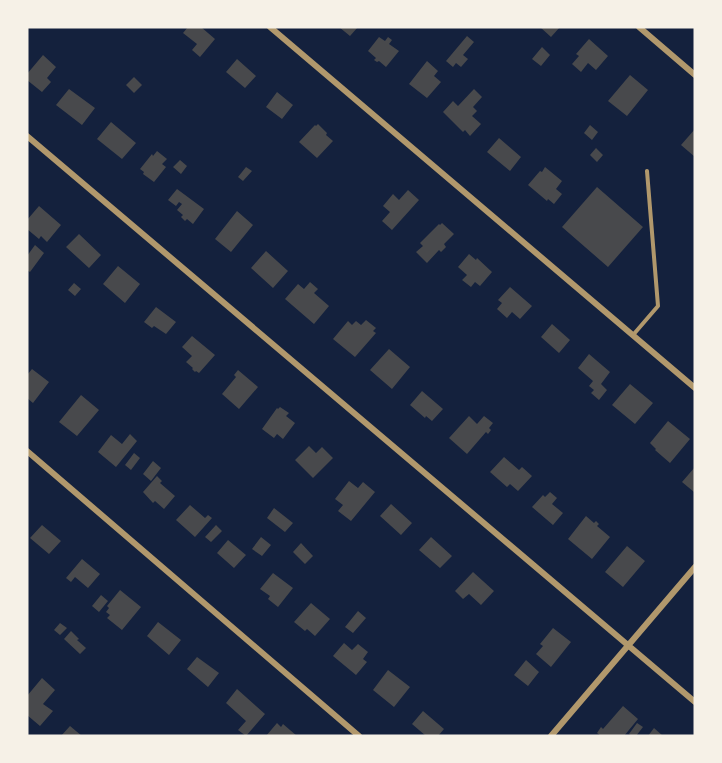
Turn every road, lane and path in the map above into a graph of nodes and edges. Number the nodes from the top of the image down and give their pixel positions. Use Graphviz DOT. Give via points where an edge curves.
graph roads {
  1 [pos="270,27"];
  2 [pos="639,27"];
  3 [pos="695,75"];
  4 [pos="27,136"];
  5 [pos="648,171"];
  6 [pos="633,335"];
  7 [pos="695,388"];
  8 [pos="27,451"];
  9 [pos="695,567"];
  10 [pos="629,645"];
  11 [pos="695,702"];
  12 [pos="359,736"];
  13 [pos="550,736"];
  1 -- 6 [label="street"];
  2 -- 3 [label="street"];
  4 -- 10 [label="street"];
  5 -- 6 [label="lane" via="658,306"];
  6 -- 7 [label="street"];
  8 -- 12 [label="street"];
  9 -- 10 [label="street"];
  10 -- 11 [label="street"];
  10 -- 13 [label="street"];
}
